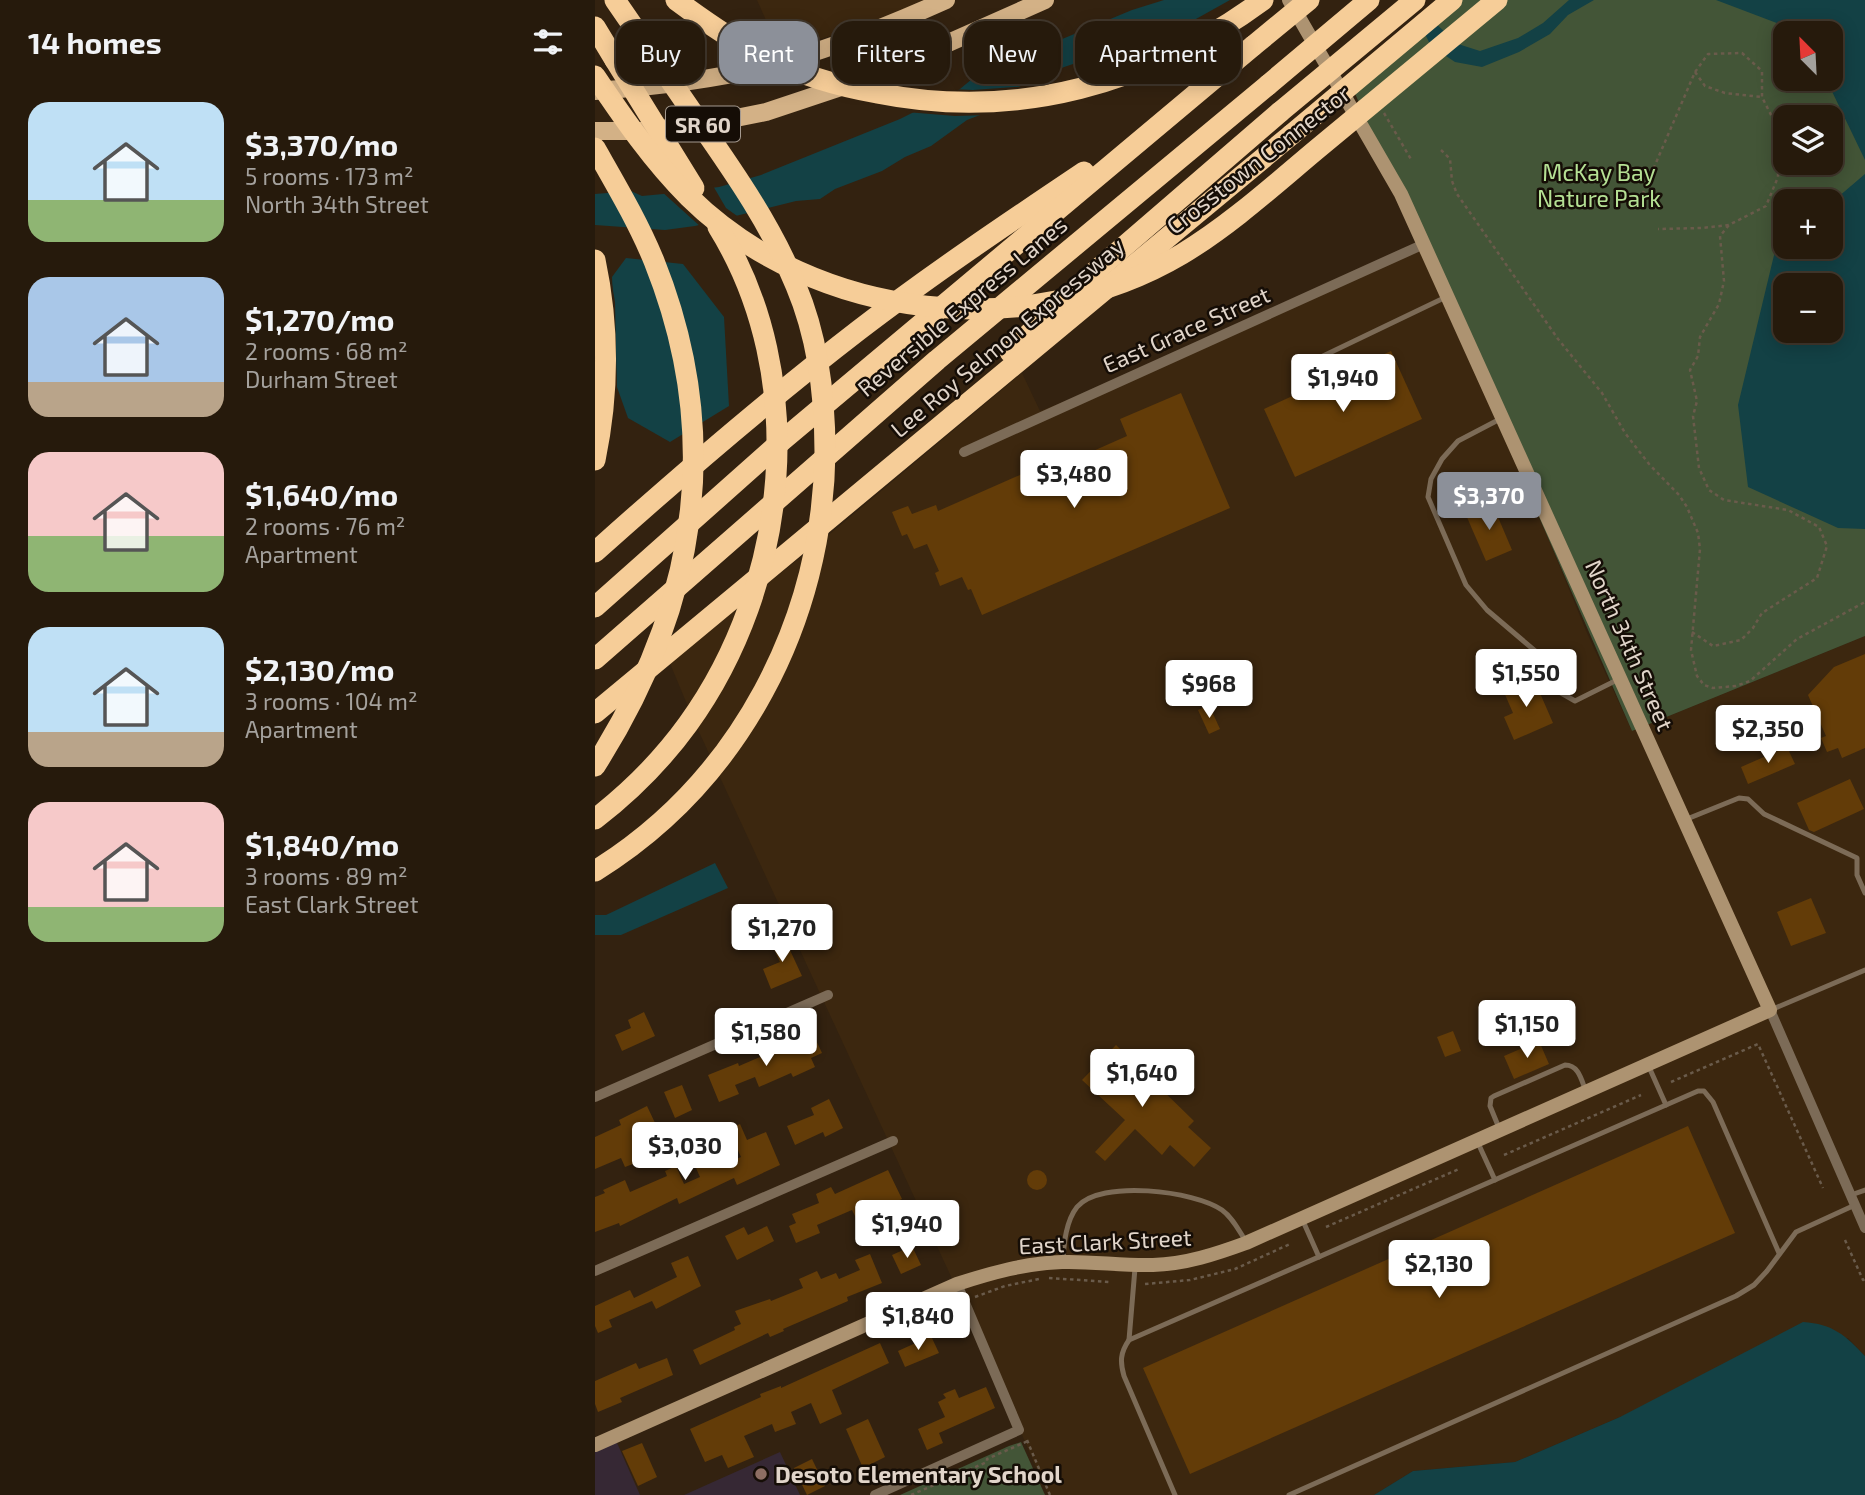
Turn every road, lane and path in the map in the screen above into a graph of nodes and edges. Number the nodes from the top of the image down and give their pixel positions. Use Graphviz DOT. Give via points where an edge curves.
graph roads {
  1 [pos="615,0"];
  2 [pos="676,0"];
  3 [pos="946,0"];
  4 [pos="1045,0"];
  5 [pos="1263,0"];
  6 [pos="1289,0"];
  7 [pos="1309,0"];
  8 [pos="1369,0"];
  9 [pos="1415,0"];
  10 [pos="1452,0"];
  11 [pos="1497,0"];
  12 [pos="595,27"];
  13 [pos="1695,72"];
  14 [pos="595,76"];
  15 [pos="595,92"];
  16 [pos="1762,97"];
  17 [pos="1383,110"];
  18 [pos="1160,124"];
  19 [pos="595,131"];
  20 [pos="595,148"];
  21 [pos="1441,150"];
  22 [pos="1412,161"];
  23 [pos="1637,207"];
  24 [pos="1729,225"];
  25 [pos="1658,229"];
  26 [pos="1424,244"];
  27 [pos="595,260"];
  28 [pos="1447,296"];
  29 [pos="1322,356"];
  30 [pos="1502,418"];
  31 [pos="944,423"];
  32 [pos="964,452"];
  33 [pos="595,460"];
  34 [pos="595,552"];
  35 [pos="1865,602"];
  36 [pos="595,607"];
  37 [pos="1692,632"];
  38 [pos="595,659"];
  39 [pos="1620,678"];
  40 [pos="595,713"];
  41 [pos="595,766"];
  42 [pos="595,819"];
  43 [pos="1684,820"];
  44 [pos="595,871"];
  45 [pos="1865,893"];
  46 [pos="1865,970"];
  47 [pos="828,995"];
  48 [pos="1770,1010"];
  49 [pos="1648,1064"];
  50 [pos="1671,1082"];
  51 [pos="1587,1092"];
  52 [pos="1641,1096"];
  53 [pos="595,1097"];
  54 [pos="1666,1105"];
  55 [pos="1500,1130"];
  56 [pos="1477,1140"];
  57 [pos="893,1141"];
  58 [pos="1504,1155"];
  59 [pos="1459,1169"];
  60 [pos="1495,1180"];
  61 [pos="1823,1188"];
  62 [pos="1865,1190"];
  63 [pos="1853,1200"];
  64 [pos="1301,1218"];
  65 [pos="1326,1227"];
  66 [pos="1865,1228"];
  67 [pos="1845,1240"];
  68 [pos="1247,1243"];
  69 [pos="1290,1244"];
  70 [pos="1779,1253"];
  71 [pos="1319,1257"];
  72 [pos="1062,1262"];
  73 [pos="1135,1264"];
  74 [pos="595,1271"];
  75 [pos="1865,1279"];
  76 [pos="1110,1282"];
  77 [pos="957,1284"];
  78 [pos="1145,1284"];
  79 [pos="971,1298"];
  80 [pos="1129,1340"];
  81 [pos="1019,1430"];
  82 [pos="1028,1441"];
  83 [pos="595,1445"];
  84 [pos="875,1495"];
  85 [pos="911,1495"];
  86 [pos="1050,1495"];
  87 [pos="1175,1495"];
  88 [pos="1289,1495"];
  1 -- 44 [label="highway, bridge" via="748,194 786,263 810,324 820,374 824,470 809,577 791,635 766,689 696,787 656,826"];
  2 -- 5 [label="highway, bridge" via="761,55 819,79 903,98 959,103 1035,98 1114,80 1183,51"];
  3 -- 15 [label="main road, SR 60" via="838,45 758,68 684,83"];
  4 -- 19 [label="main road, SR 60" via="874,76 766,112 648,131"];
  6 -- 26 [label="street, North 34th Street" via="1401,194"];
  7 -- 18 [label="highway, bridge"];
  8 -- 38 [label="highway, Reversible Express Lanes, bridge" via="937,360"];
  9 -- 31 [label="highway, bridge" via="1090,275"];
  10 -- 31 [label="highway, Lee Roy Selmon Expressway, bridge"];
  11 -- 14 [label="highway, Crosstown Connector, bridge" via="1200,242 1122,283 1058,301 1011,307 966,310 892,302 834,284 772,257 690,198 646,150"];
  12 -- 42 [label="highway, bridge" via="741,269 768,360 776,449 767,543 732,649 673,744"];
  13 -- 16 [label="path" via="1705,86"];
  13 -- 16 [label="path" via="1708,54 1742,53 1762,71"];
  13 -- 23 [label="path"];
  16 -- 24 [label="path" via="1778,129 1778,177 1766,206"];
  17 -- 22 [label="path"];
  18 -- 34 [label="highway" via="929,278 819,361"];
  18 -- 36 [label="highway" via="792,432"];
  20 -- 41 [label="highway, bridge" via="654,260 671,309 686,372 694,460 688,537 669,616 637,693"];
  21 -- 37 [label="path" via="1450,159 1451,181 1475,223 1602,393 1625,433 1687,507 1700,549"];
  24 -- 25 [label="path"];
  24 -- 37 [label="path" via="1720,236 1724,281 1719,304 1700,337 1698,356 1690,370 1697,401 1693,416 1699,468 1709,489 1724,500 1789,510 1819,527 1826,546 1817,578 1762,613 1741,640 1713,646"];
  26 -- 28 [label="street, North 34th Street"];
  26 -- 32 [label="street, East Grace Street"];
  27 -- 33 [label="highway" via="606,340 603,414"];
  28 -- 29 [label="lane"];
  28 -- 30 [label="street, North 34th Street"];
  30 -- 39 [label="street, North 34th Street"];
  30 -- 39 [label="lane" via="1458,441 1431,479 1428,497 1466,585 1487,610 1540,655 1554,689 1575,701"];
  31 -- 40 [label="highway, Lee Roy Selmon Expressway, bridge"];
  35 -- 37 [label="path" via="1797,639 1750,681 1723,689 1704,685 1697,676"];
  39 -- 43 [label="street, North 34th Street"];
  43 -- 45 [label="lane" via="1739,798 1748,799 1764,814 1857,858 1857,875"];
  43 -- 48 [label="street, North 34th Street"];
  46 -- 48 [label="lane"];
  47 -- 53 [label="street"];
  48 -- 49 [label="street, East Clark Street"];
  48 -- 63 [label="street, North 34th Street"];
  49 -- 51 [label="street, East Clark Street"];
  49 -- 54 [label="lane"];
  50 -- 61 [label="path" via="1758,1044"];
  51 -- 55 [label="street, East Clark Street"];
  51 -- 55 [label="lane" via="1577,1070 1565,1065 1494,1096 1490,1106"];
  52 -- 58 [label="path"];
  54 -- 60 [label="lane"];
  54 -- 70 [label="lane" via="1698,1091 1709,1096"];
  55 -- 56 [label="street, East Clark Street"];
  56 -- 60 [label="lane"];
  56 -- 64 [label="street, East Clark Street"];
  57 -- 74 [label="street"];
  59 -- 65 [label="path"];
  60 -- 71 [label="lane"];
  62 -- 63 [label="lane"];
  63 -- 66 [label="street, North 34th Street"];
  63 -- 70 [label="lane" via="1796,1232"];
  64 -- 68 [label="street, East Clark Street"];
  64 -- 71 [label="lane"];
  67 -- 75 [label="path"];
  68 -- 72 [label="lane" via="1234,1222 1206,1201 1121,1189 1093,1195 1076,1208 1065,1234"];
  68 -- 73 [label="street, East Clark Street" via="1179,1263"];
  69 -- 78 [label="path" via="1235,1269"];
  70 -- 88 [label="lane" via="1754,1285 1736,1296"];
  71 -- 80 [label="lane"];
  72 -- 73 [label="street, East Clark Street"];
  72 -- 77 [label="street, East Clark Street" via="1028,1265"];
  73 -- 80 [label="lane"];
  76 -- 79 [label="path" via="1047,1278"];
  77 -- 81 [label="street"];
  77 -- 83 [label="street, East Clark Street"];
  80 -- 87 [label="lane" via="1122,1350 1123,1376"];
  81 -- 82 [label="path"];
  81 -- 84 [label="street"];
  82 -- 85 [label="path"];
  82 -- 86 [label="path"];
}
